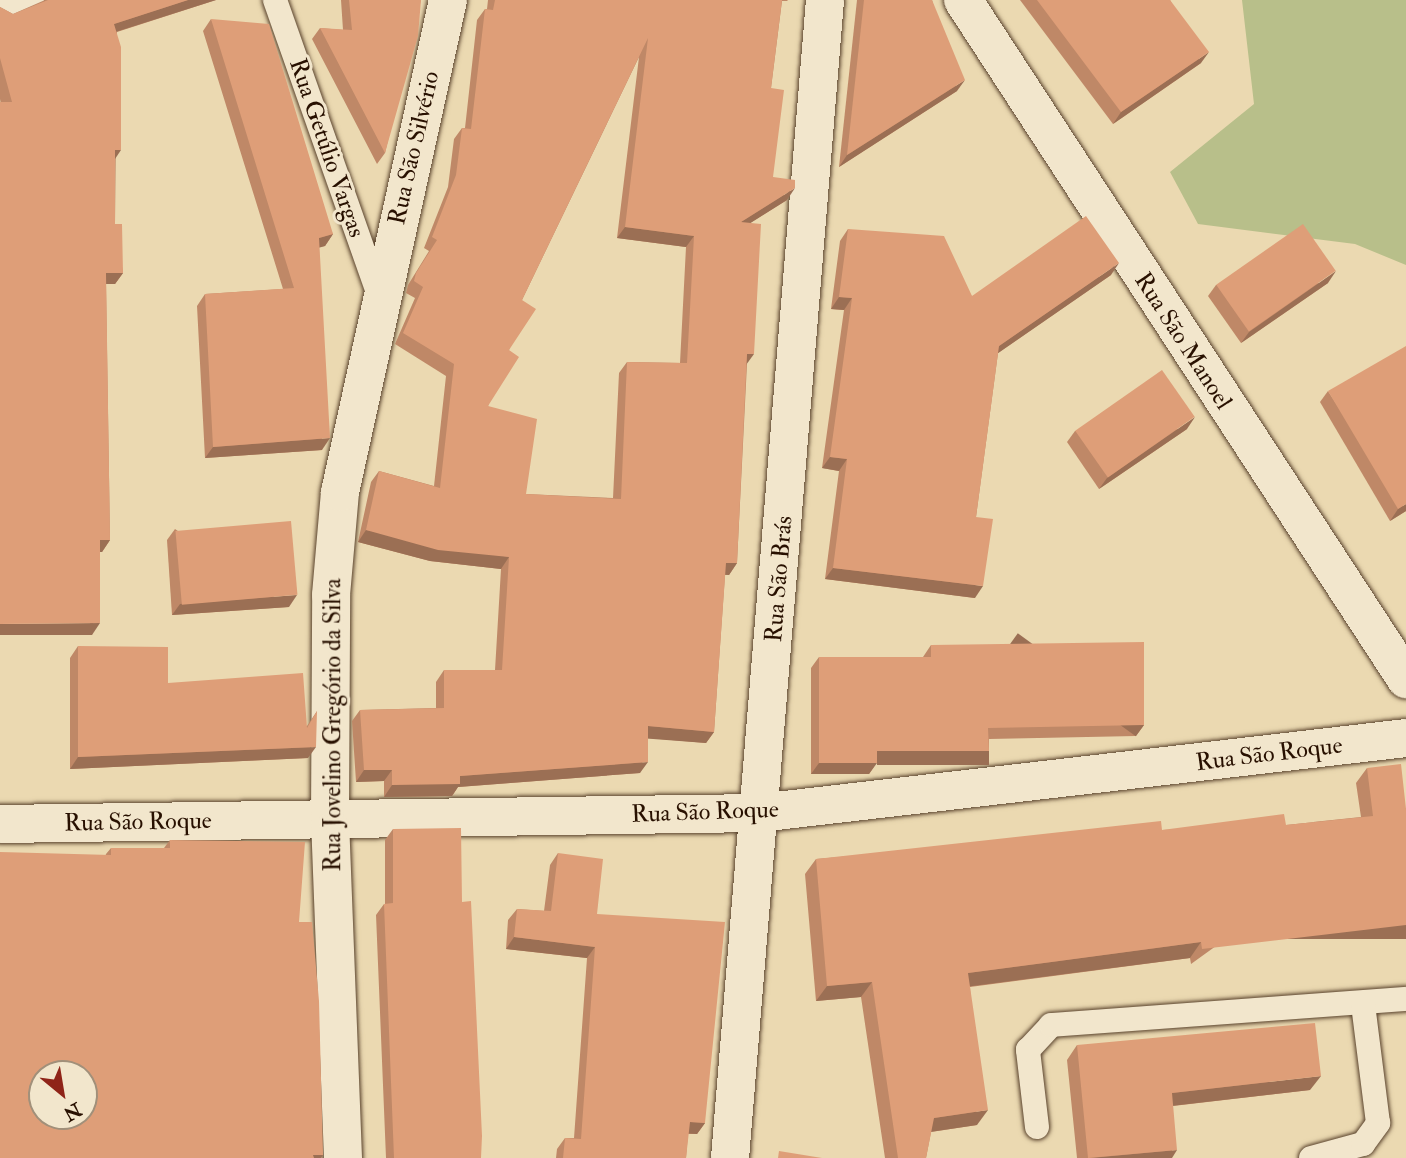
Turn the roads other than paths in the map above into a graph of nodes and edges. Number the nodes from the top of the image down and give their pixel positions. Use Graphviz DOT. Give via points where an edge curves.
graph roads {
  1 [pos="32,0"];
  2 [pos="275,0"];
  3 [pos="448,0"];
  4 [pos="825,0"];
  5 [pos="963,0"];
  6 [pos="0,11"];
  7 [pos="379,295"];
  8 [pos="1406,679"];
  9 [pos="1406,738"];
  10 [pos="759,813"];
  11 [pos="330,819"];
  12 [pos="0,824"];
  13 [pos="1406,999"];
  14 [pos="1363,1005"];
  15 [pos="1037,1127"];
  16 [pos="343,1158"];
  17 [pos="730,1158"];
  18 [pos="1311,1158"];
  1 -- 6 [label="lane"];
  2 -- 7 [label="lane, Rua Getúlio Vargas"];
  3 -- 7 [label="street, Rua São Silvério"];
  4 -- 10 [label="street, Rua São Brás"];
  5 -- 8 [label="street, Rua São Manoel"];
  7 -- 11 [label="street, Rua Jovelino Gregório da Silva" via="340,492 331,595"];
  9 -- 10 [label="street, Rua São Roque"];
  10 -- 11 [label="street, Rua São Roque"];
  10 -- 17 [label="street, Rua São Brás"];
  11 -- 12 [label="street, Rua São Roque"];
  11 -- 16 [label="street, Rua Jovelino Gregório da Silva"];
  13 -- 14 [label="lane"];
  14 -- 15 [label="lane" via="1051,1025 1028,1050"];
  14 -- 18 [label="lane" via="1377,1123 1363,1144"];
}
